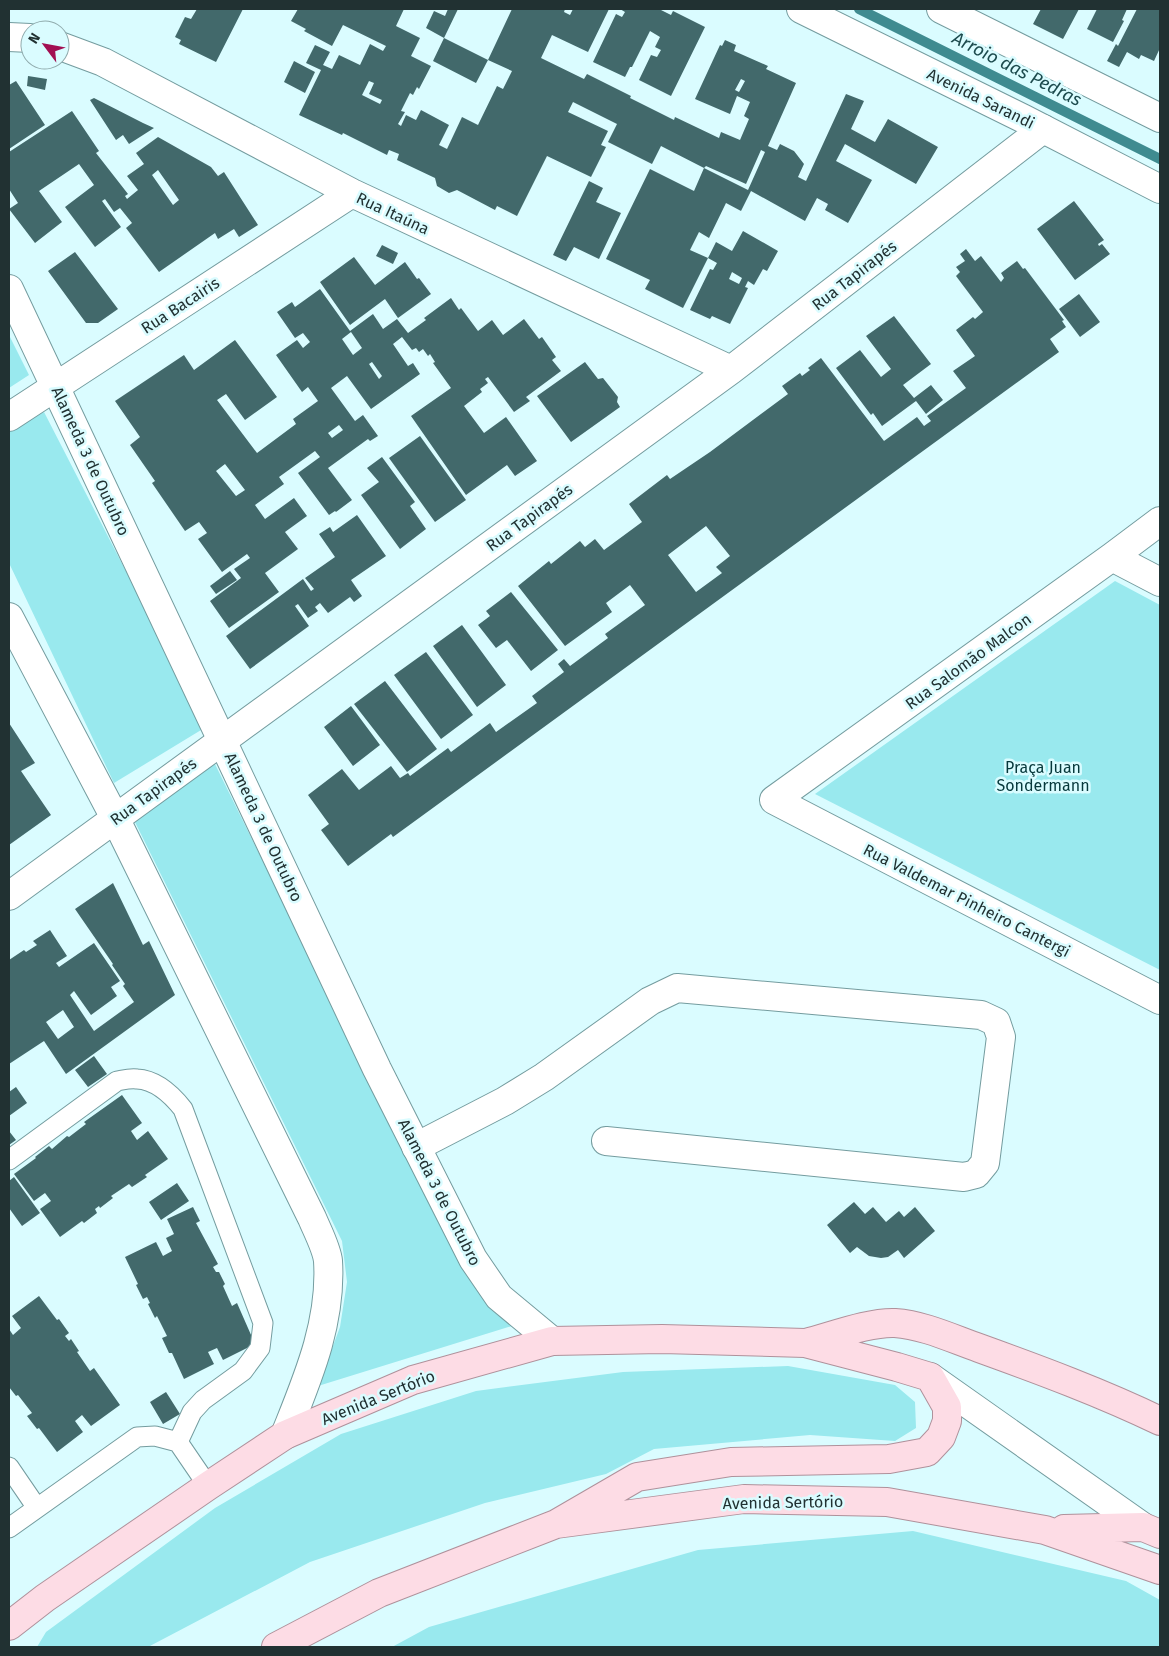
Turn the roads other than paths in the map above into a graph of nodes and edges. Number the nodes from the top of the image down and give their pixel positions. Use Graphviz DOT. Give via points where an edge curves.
graph roads {
  1 [pos="801,9"];
  2 [pos="941,9"];
  3 [pos="70,50"];
  4 [pos="1160,118"];
  5 [pos="1043,129"];
  6 [pos="1160,189"];
  7 [pos="352,194"];
  8 [pos="9,289"];
  9 [pos="732,370"];
  10 [pos="56,386"];
  11 [pos="9,417"];
  12 [pos="1160,521"];
  13 [pos="1112,557"];
  14 [pos="1160,582"];
  15 [pos="9,617"];
  16 [pos="223,740"];
  17 [pos="774,800"];
  18 [pos="115,818"];
  19 [pos="9,896"];
  20 [pos="1160,1000"];
  21 [pos="606,1141"];
  22 [pos="416,1147"];
  23 [pos="9,1160"];
  24 [pos="552,1341"];
  25 [pos="805,1343"];
  26 [pos="930,1377"];
  27 [pos="1160,1421"];
  28 [pos="285,1435"];
  29 [pos="178,1442"];
  30 [pos="9,1468"];
  31 [pos="208,1486"];
  32 [pos="37,1508"];
  33 [pos="556,1524"];
  34 [pos="9,1528"];
  35 [pos="1045,1530"];
  36 [pos="1152,1531"];
  37 [pos="1160,1570"];
  38 [pos="45,1598"];
  39 [pos="9,1626"];
  40 [pos="15,1647"];
  41 [pos="276,1647"];
  1 -- 5 [label="street, Avenida Sarandi"];
  2 -- 4 [label="street"];
  3 -- 7 [label="street, Rua Itaúna" via="103,62"];
  5 -- 6 [label="street, Avenida Sarandi"];
  5 -- 9 [label="street, Rua Tapirapés"];
  7 -- 9 [label="street, Rua Itaúna"];
  7 -- 10 [label="street, Rua Bacairis"];
  8 -- 10 [label="street, Alameda 3 de Outubro"];
  9 -- 16 [label="street, Rua Tapirapés"];
  10 -- 11 [label="street, Rua Bacairis"];
  10 -- 16 [label="street, Alameda 3 de Outubro"];
  12 -- 13 [label="street, Rua Salomão Malcon"];
  13 -- 14 [label="street"];
  13 -- 17 [label="street, Rua Salomão Malcon"];
  15 -- 18 [label="street"];
  16 -- 18 [label="street, Rua Tapirapés"];
  16 -- 22 [label="street, Alameda 3 de Outubro"];
  17 -- 20 [label="street, Rua Valdemar Pinheiro Cantergi"];
  18 -- 19 [label="street, Rua Tapirapés"];
  18 -- 28 [label="street" via="312,1218 328,1259 327,1303 314,1361"];
  21 -- 22 [label="street" via="964,1177 976,1174 985,1163 1001,1037 996,1022 981,1015 677,988 650,1000 505,1101"];
  22 -- 24 [label="street, Alameda 3 de Outubro" via="473,1259 499,1298"];
  23 -- 29 [label="lane" via="116,1081 138,1078 156,1084 184,1109 263,1323 260,1348 243,1371 192,1412"];
  24 -- 25 [label="main road, Avenida Sertório" via="662,1339"];
  24 -- 28 [label="main road, Avenida Sertório" via="413,1380"];
  25 -- 26 [label="main road, Avenida Sertório"];
  25 -- 27 [label="main road, Avenida Sertório" via="879,1324 897,1323 930,1331 1068,1382"];
  26 -- 33 [label="main road" via="947,1407 947,1421 941,1437 927,1452 889,1459 731,1462 637,1477"];
  26 -- 36 [label="street"];
  28 -- 31 [label="main road, Avenida Sertório"];
  29 -- 31 [label="lane"];
  29 -- 32 [label="lane" via="154,1436 137,1437"];
  30 -- 32 [label="lane"];
  31 -- 38 [label="main road, Avenida Sertório"];
  32 -- 34 [label="lane"];
  33 -- 35 [label="main road, Avenida Sertório" via="744,1499 887,1502"];
  33 -- 41 [label="main road, Avenida Sertório" via="378,1593"];
  35 -- 36 [label="main road, Avenida Sertório"];
  35 -- 37 [label="main road, Avenida Sertório"];
  38 -- 39 [label="main road, Avenida Sertório"];
  38 -- 40 [label="main road" via="22,1628"];
}
